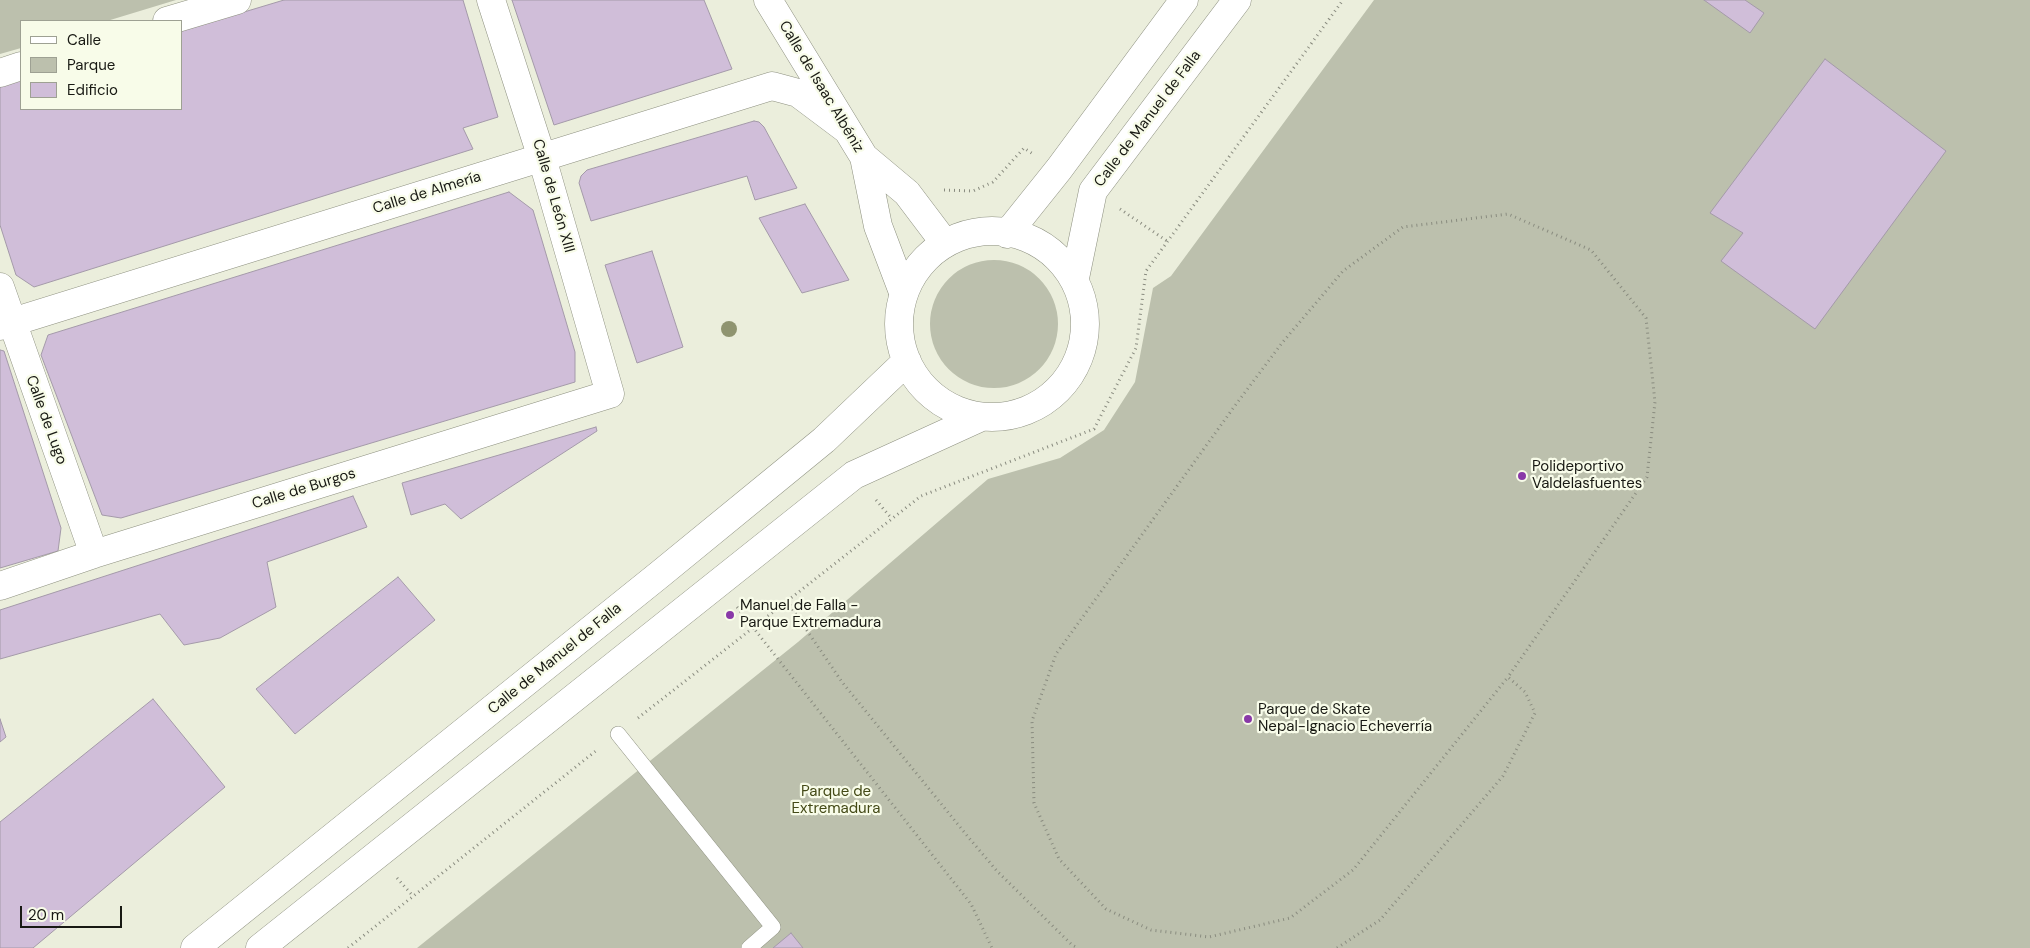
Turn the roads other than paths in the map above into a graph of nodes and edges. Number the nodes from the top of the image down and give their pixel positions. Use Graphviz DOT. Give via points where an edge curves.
graph roads {
  1 [pos="237,0"];
  2 [pos="491,0"];
  3 [pos="768,0"];
  4 [pos="1184,0"];
  5 [pos="1237,0"];
  6 [pos="171,20"];
  7 [pos="20,66"];
  8 [pos="0,73"];
  9 [pos="846,129"];
  10 [pos="864,157"];
  11 [pos="542,158"];
  12 [pos="1006,234"];
  13 [pos="944,242"];
  14 [pos="1075,278"];
  15 [pos="0,287"];
  16 [pos="903,292"];
  17 [pos="6,324"];
  18 [pos="907,361"];
  19 [pos="610,394"];
  20 [pos="979,418"];
  21 [pos="94,554"];
  22 [pos="0,586"];
  23 [pos="618,734"];
  24 [pos="195,948"];
  25 [pos="260,948"];
  26 [pos="749,948"];
  1 -- 6 [label="main road"];
  2 -- 11 [label="main road, Calle de León XIII"];
  3 -- 9 [label="main road, Calle de Isaac Albéniz"];
  4 -- 12 [label="main road" via="1059,170"];
  5 -- 14 [label="main road, Calle de Manuel de Falla" via="1093,191"];
  7 -- 8 [label="main road"];
  9 -- 10 [label="main road, Calle de Isaac Albéniz"];
  9 -- 11 [label="main road, Calle de Almería" via="798,93 772,86"];
  10 -- 13 [label="main road" via="907,193"];
  10 -- 16 [label="main road, Calle de Isaac Albéniz" via="878,226"];
  11 -- 17 [label="main road, Calle de Almería"];
  11 -- 19 [label="main road, Calle de León XIII"];
  12 -- 13 [label="main road" via="974,233"];
  12 -- 14 [label="main road" via="1025,238 1049,252"];
  13 -- 16 [label="main road" via="919,263"];
  14 -- 20 [label="main road" via="1087,322 1082,354 1073,374 1050,399 1027,410 1012,417"];
  15 -- 17 [label="main road, Calle de Lugo"];
  16 -- 18 [label="main road" via="896,316"];
  17 -- 21 [label="main road, Calle de Lugo"];
  18 -- 20 [label="main road" via="919,382 942,402"];
  18 -- 24 [label="main road, Calle de Manuel de Falla" via="824,440"];
  19 -- 21 [label="main road, Calle de Burgos"];
  20 -- 25 [label="main road" via="854,475"];
  21 -- 22 [label="main road, Calle de Burgos"];
  23 -- 26 [label="lane" via="773,927"];
}
